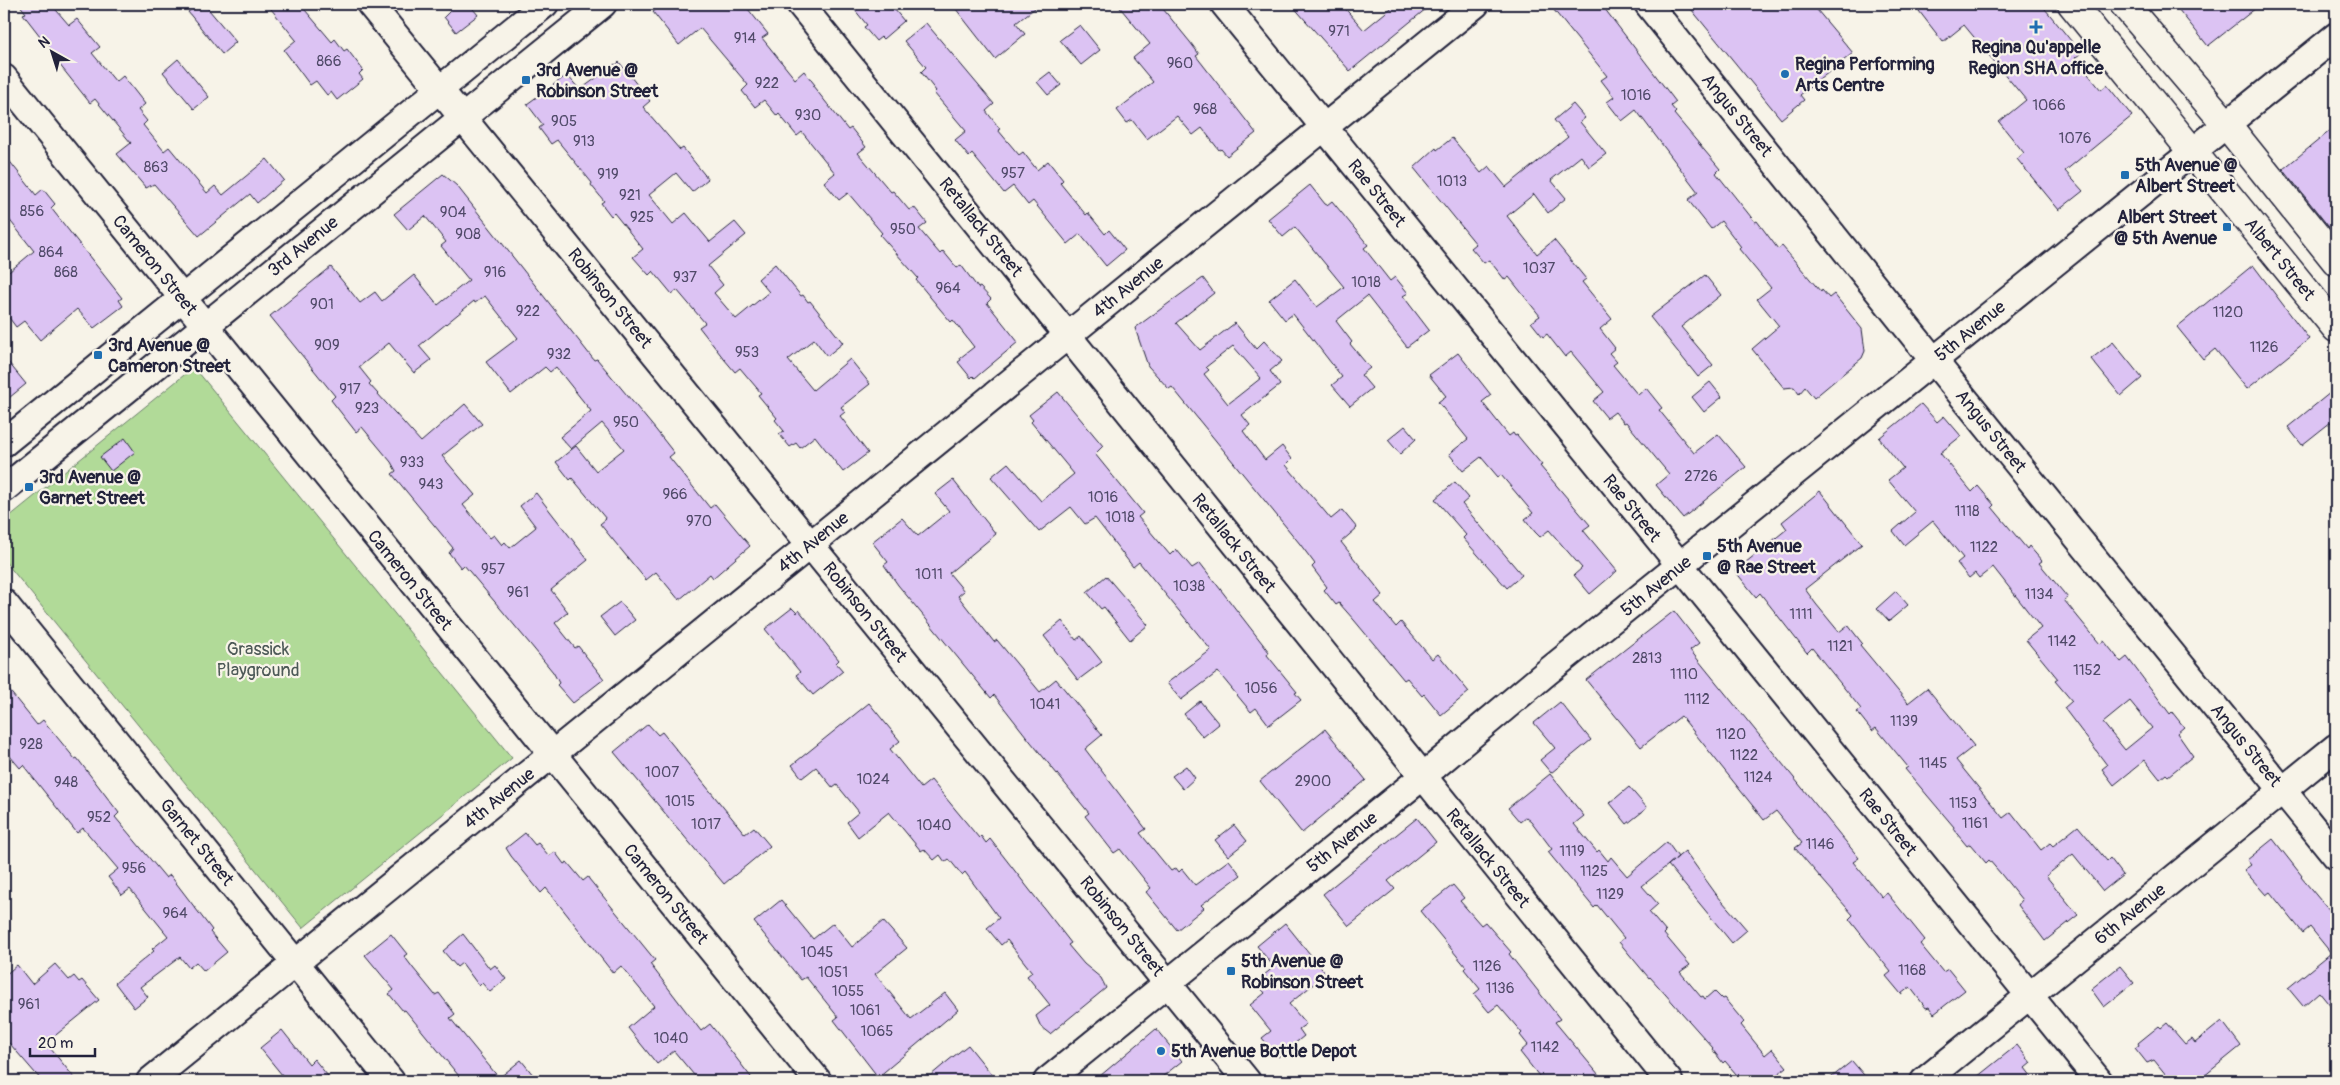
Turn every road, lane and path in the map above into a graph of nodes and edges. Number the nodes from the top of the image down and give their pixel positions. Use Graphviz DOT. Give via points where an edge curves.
graph roads {
  1 [pos="370,4"];
  2 [pos="545,4"];
  3 [pos="603,4"];
  4 [pos="800,4"];
  5 [pos="1224,4"];
  6 [pos="1476,4"];
  7 [pos="1648,4"];
  8 [pos="2072,4"];
  9 [pos="2124,4"];
  10 [pos="2336,36"];
  11 [pos="4,78"];
  12 [pos="440,89"];
  13 [pos="463,117"];
  14 [pos="2227,125"];
  15 [pos="1324,128"];
  16 [pos="2194,152"];
  17 [pos="2336,261"];
  18 [pos="182,298"];
  19 [pos="204,327"];
  20 [pos="2336,328"];
  21 [pos="1068,335"];
  22 [pos="1934,361"];
  23 [pos="4,443"];
  24 [pos="4,489"];
  25 [pos="810,545"];
  26 [pos="1680,566"];
  27 [pos="4,603"];
  28 [pos="2336,747"];
  29 [pos="552,755"];
  30 [pos="1422,777"];
  31 [pos="2283,790"];
  32 [pos="2336,856"];
  33 [pos="296,963"];
  34 [pos="1167,982"];
  35 [pos="2030,996"];
  36 [pos="150,1081"];
  37 [pos="391,1081"];
  38 [pos="818,1081"];
  39 [pos="1047,1081"];
  40 [pos="1247,1081"];
  41 [pos="1669,1081"];
  42 [pos="1924,1081"];
  43 [pos="2099,1081"];
  1 -- 12 [label="street, Robinson Street"];
  2 -- 12 [label="street, 3rd Avenue"];
  3 -- 13 [label="street, 3rd Avenue"];
  4 -- 21 [label="street, Retallack Street"];
  5 -- 15 [label="street, Rae Street"];
  6 -- 15 [label="street, 4th Avenue"];
  7 -- 22 [label="street, Angus Street"];
  8 -- 16 [label="main road, Albert Street"];
  9 -- 14 [label="main road"];
  10 -- 14 [label="street, 5th Avenue"];
  11 -- 18 [label="street, Cameron Street"];
  12 -- 13 [label="street, Robinson Street"];
  12 -- 18 [label="street, 3rd Avenue"];
  13 -- 19 [label="street, 3rd Avenue"];
  13 -- 25 [label="street, Robinson Street"];
  14 -- 16 [label="street, 5th Avenue"];
  14 -- 17 [label="main road"];
  15 -- 21 [label="street, 4th Avenue"];
  15 -- 26 [label="street, Rae Street"];
  16 -- 20 [label="main road, Albert Street"];
  16 -- 22 [label="street, 5th Avenue"];
  18 -- 19 [label="street, Cameron Street"];
  18 -- 23 [label="street, 3rd Avenue"];
  19 -- 24 [label="street, 3rd Avenue"];
  19 -- 29 [label="street, Cameron Street"];
  21 -- 25 [label="street, 4th Avenue"];
  21 -- 30 [label="street, Retallack Street"];
  22 -- 26 [label="street, 5th Avenue"];
  22 -- 31 [label="street, Angus Street"];
  25 -- 29 [label="street, 4th Avenue"];
  25 -- 34 [label="street, Robinson Street"];
  26 -- 30 [label="street, 5th Avenue"];
  26 -- 35 [label="street, Rae Street"];
  27 -- 33 [label="street, Garnet Street"];
  28 -- 31 [label="street, 6th Avenue"];
  29 -- 33 [label="street, 4th Avenue"];
  29 -- 38 [label="street, Cameron Street"];
  30 -- 34 [label="street, 5th Avenue"];
  30 -- 41 [label="street, Retallack Street"];
  31 -- 32 [label="street, Angus Street"];
  31 -- 35 [label="street, 6th Avenue"];
  33 -- 36 [label="street, 4th Avenue"];
  33 -- 37 [label="street, Garnet Street"];
  34 -- 39 [label="street, 5th Avenue"];
  34 -- 40 [label="street, Robinson Street"];
  35 -- 42 [label="street, 6th Avenue"];
  35 -- 43 [label="street, Rae Street"];
}
